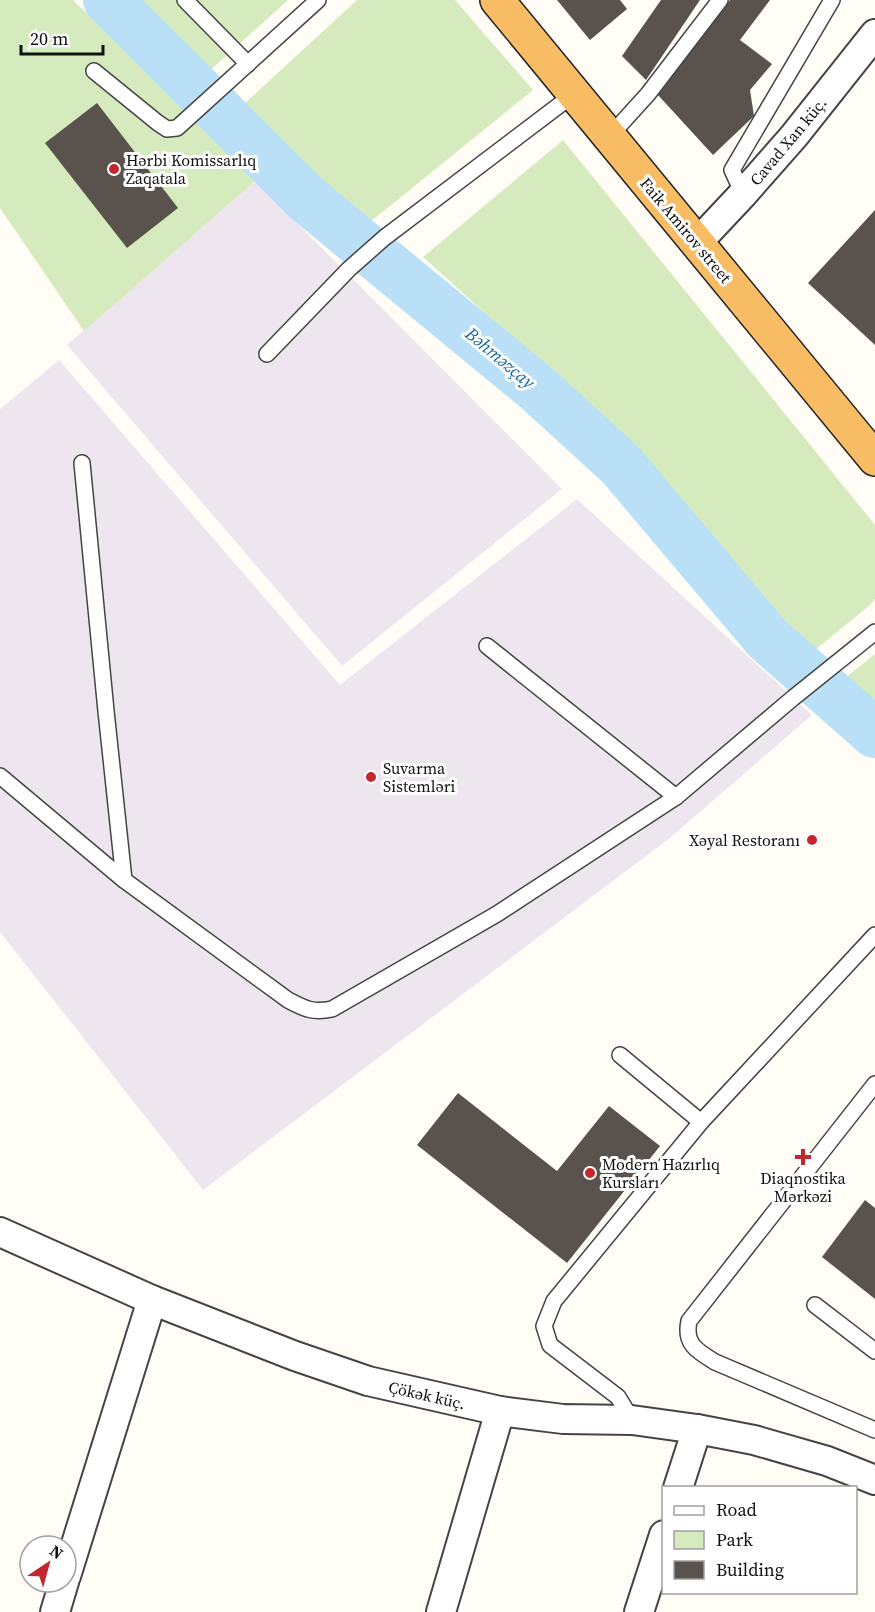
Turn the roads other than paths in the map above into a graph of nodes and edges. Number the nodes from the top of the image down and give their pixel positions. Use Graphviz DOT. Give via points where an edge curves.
graph roads {
  1 [pos="185,0"];
  2 [pos="318,0"];
  3 [pos="497,0"];
  4 [pos="720,0"];
  5 [pos="832,0"];
  6 [pos="875,34"];
  7 [pos="248,64"];
  8 [pos="94,71"];
  9 [pos="574,94"];
  10 [pos="609,137"];
  11 [pos="743,194"];
  12 [pos="697,243"];
  13 [pos="267,354"];
  14 [pos="875,459"];
  15 [pos="82,463"];
  16 [pos="875,632"];
  17 [pos="487,646"];
  18 [pos="0,776"];
  19 [pos="676,797"];
  20 [pos="124,880"];
  21 [pos="875,934"];
  22 [pos="620,1055"];
  23 [pos="875,1084"];
  24 [pos="701,1122"];
  25 [pos="0,1232"];
  26 [pos="152,1300"];
  27 [pos="815,1305"];
  28 [pos="875,1351"];
  29 [pos="500,1411"];
  30 [pos="632,1420"];
  31 [pos="697,1429"];
  32 [pos="875,1430"];
  33 [pos="875,1480"];
  34 [pos="679,1486"];
  35 [pos="78,1537"];
  36 [pos="662,1538"];
  37 [pos="60,1594"];
  38 [pos="55,1612"];
  39 [pos="441,1612"];
  40 [pos="639,1612"];
  1 -- 7 [label="lane"];
  2 -- 7 [label="lane"];
  3 -- 9 [label="highway, Faik Amirov street"];
  4 -- 10 [label="lane" via="648,94"];
  5 -- 11 [label="lane" via="732,170"];
  6 -- 11 [label="street, Cavad Xan küç."];
  7 -- 8 [label="lane" via="177,128 168,129"];
  9 -- 10 [label="highway, Faik Amirov street"];
  9 -- 13 [label="lane" via="384,238"];
  10 -- 12 [label="highway, Faik Amirov street"];
  11 -- 12 [label="street, Cavad Xan küç."];
  12 -- 14 [label="highway, Faik Amirov street"];
  15 -- 20 [label="lane"];
  16 -- 19 [label="lane"];
  17 -- 19 [label="lane"];
  18 -- 20 [label="lane"];
  19 -- 20 [label="lane" via="497,915 332,1009 318,1012 288,1000"];
  21 -- 24 [label="lane"];
  22 -- 24 [label="lane"];
  23 -- 32 [label="lane" via="689,1321 687,1331 697,1351 715,1362"];
  24 -- 30 [label="lane" via="554,1301 544,1326 550,1345 618,1397"];
  25 -- 26 [label="street, Çökək küç."];
  26 -- 29 [label="street, Çökək küç." via="368,1381"];
  26 -- 35 [label="street"];
  27 -- 28 [label="lane"];
  29 -- 30 [label="street, Çökək küç." via="563,1419"];
  29 -- 39 [label="street"];
  30 -- 31 [label="street, Çökək küç."];
  31 -- 33 [label="street, Çökək küç." via="754,1440"];
  31 -- 34 [label="street"];
  36 -- 40 [label="street"];
  37 -- 38 [label="street"];
}
